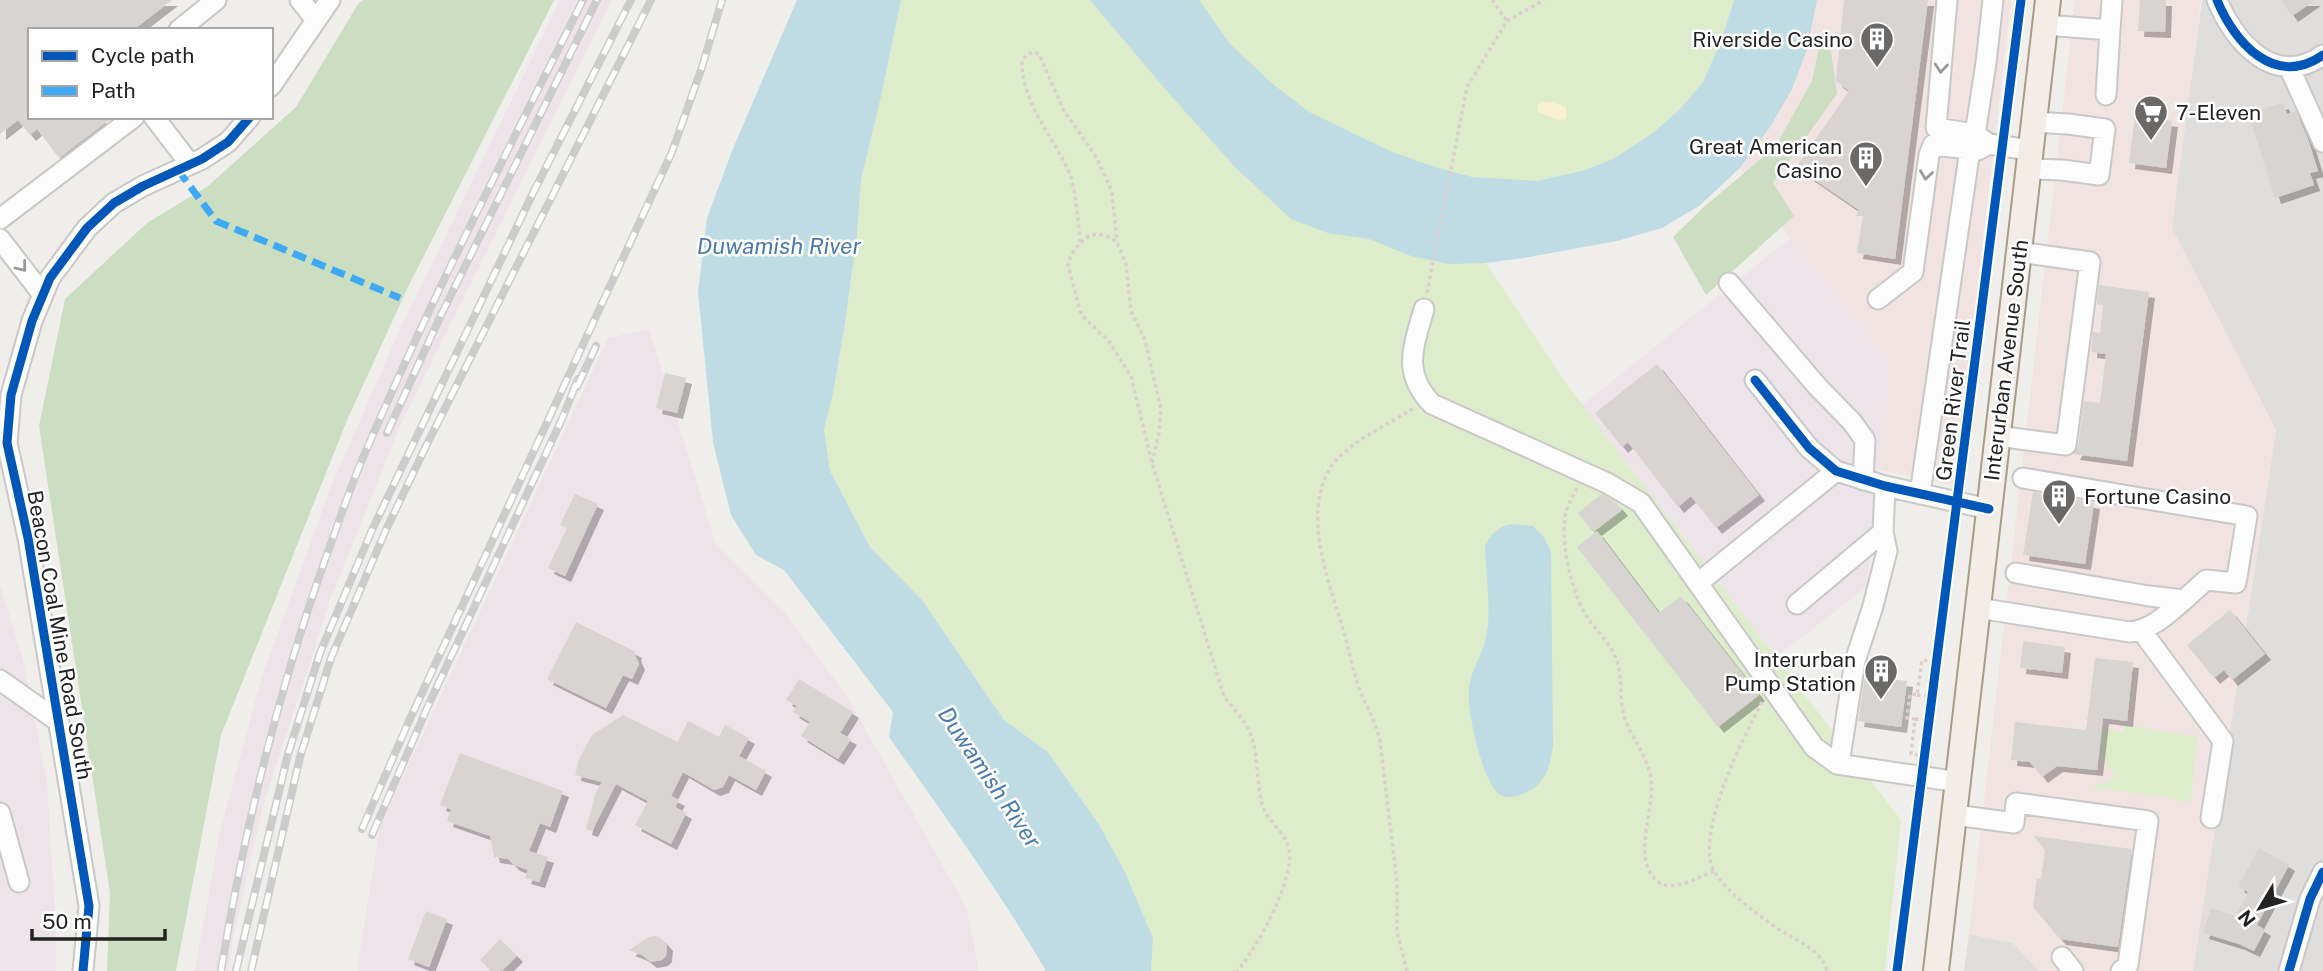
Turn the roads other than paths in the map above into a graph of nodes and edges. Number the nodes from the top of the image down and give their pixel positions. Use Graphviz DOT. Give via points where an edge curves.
graph roads {
  1 [pos="216,0"];
  2 [pos="299,0"];
  3 [pos="330,0"];
  4 [pos="1947,0"];
  5 [pos="1993,0"];
  6 [pos="2048,0"];
  7 [pos="2112,0"];
  8 [pos="2217,0"];
  9 [pos="316,20"];
  10 [pos="2045,25"];
  11 [pos="181,28"];
  12 [pos="2110,30"];
  13 [pos="2323,55"];
  14 [pos="2289,67"];
  15 [pos="273,83"];
  16 [pos="2106,95"];
  17 [pos="131,119"];
  18 [pos="156,119"];
  19 [pos="248,119"];
  20 [pos="2033,122"];
  21 [pos="1978,142"];
  22 [pos="2323,142"];
  23 [pos="2029,160"];
  24 [pos="190,164"];
  25 [pos="0,219"];
  26 [pos="0,239"];
  27 [pos="2018,252"];
  28 [pos="1728,283"];
  29 [pos="43,295"];
  30 [pos="1878,299"];
  31 [pos="1424,309"];
  32 [pos="1755,380"];
  33 [pos="1997,436"];
  34 [pos="1836,471"];
  35 [pos="2023,478"];
  36 [pos="1863,480"];
  37 [pos="1885,486"];
  38 [pos="1920,494"];
  39 [pos="1989,509"];
  40 [pos="1882,532"];
  41 [pos="2017,573"];
  42 [pos="1698,583"];
  43 [pos="2184,600"];
  44 [pos="1797,604"];
  45 [pos="1978,608"];
  46 [pos="2141,630"];
  47 [pos="0,680"];
  48 [pos="59,722"];
  49 [pos="1839,764"];
  50 [pos="1959,782"];
  51 [pos="0,813"];
  52 [pos="1955,815"];
  53 [pos="2211,818"];
  54 [pos="2323,872"];
  55 [pos="19,882"];
  56 [pos="83,971"];
  57 [pos="1936,971"];
  58 [pos="2121,971"];
  59 [pos="2289,971"];
  1 -- 11 [label="street"];
  2 -- 9 [label="street"];
  3 -- 9 [label="street"];
  4 -- 21 [label="street, one-way" via="1936,128"];
  5 -- 21 [label="street"];
  6 -- 10 [label="main road, Interurban Avenue South"];
  7 -- 12 [label="street"];
  8 -- 14 [label="street" via="2229,26 2255,55"];
  9 -- 15 [label="street"];
  10 -- 12 [label="street"];
  10 -- 20 [label="main road, Interurban Avenue South"];
  12 -- 16 [label="street"];
  13 -- 14 [label="street"];
  14 -- 22 [label="street"];
  17 -- 25 [label="street"];
  18 -- 24 [label="street"];
  19 -- 24 [label="street, Beacon Coal Mine Road South" via="228,142"];
  20 -- 23 [label="main road, Interurban Avenue South"];
  20 -- 23 [label="street" via="2105,129 2099,176"];
  21 -- 23 [label="street"];
  21 -- 30 [label="street, one-way" via="1933,145 1913,272"];
  21 -- 38 [label="street"];
  23 -- 27 [label="main road, Interurban Avenue South"];
  24 -- 29 [label="street, Beacon Coal Mine Road South" via="114,203 87,228"];
  26 -- 29 [label="street, one-way"];
  27 -- 33 [label="main road, Interurban Avenue South"];
  27 -- 33 [label="street" via="2090,262 2066,445"];
  28 -- 36 [label="street" via="1865,440"];
  29 -- 48 [label="street, Beacon Coal Mine Road South" via="11,395 7,443"];
  31 -- 42 [label="street" via="1410,361 1427,400 1641,503"];
  32 -- 34 [label="street" via="1809,448"];
  33 -- 39 [label="main road, Interurban Avenue South"];
  34 -- 36 [label="street"];
  34 -- 42 [label="street"];
  35 -- 43 [label="street" via="2247,516 2236,583 2206,580"];
  36 -- 37 [label="street"];
  37 -- 38 [label="street"];
  37 -- 40 [label="street"];
  38 -- 39 [label="street"];
  39 -- 45 [label="main road, Interurban Avenue South"];
  40 -- 44 [label="street"];
  40 -- 49 [label="street" via="1887,551 1855,661"];
  41 -- 43 [label="street"];
  42 -- 49 [label="street" via="1814,747"];
  43 -- 46 [label="street"];
  45 -- 46 [label="street"];
  45 -- 50 [label="main road, Interurban Avenue South"];
  46 -- 53 [label="street" via="2223,741"];
  47 -- 48 [label="street"];
  48 -- 56 [label="street, Beacon Coal Mine Road South" via="89,906"];
  49 -- 50 [label="street"];
  50 -- 52 [label="main road, Interurban Avenue South"];
  51 -- 55 [label="street"];
  52 -- 57 [label="main road, Interurban Avenue South"];
  52 -- 58 [label="street" via="2014,823 2017,803 2148,821 2128,965"];
  54 -- 59 [label="street" via="2309,899"];
}
